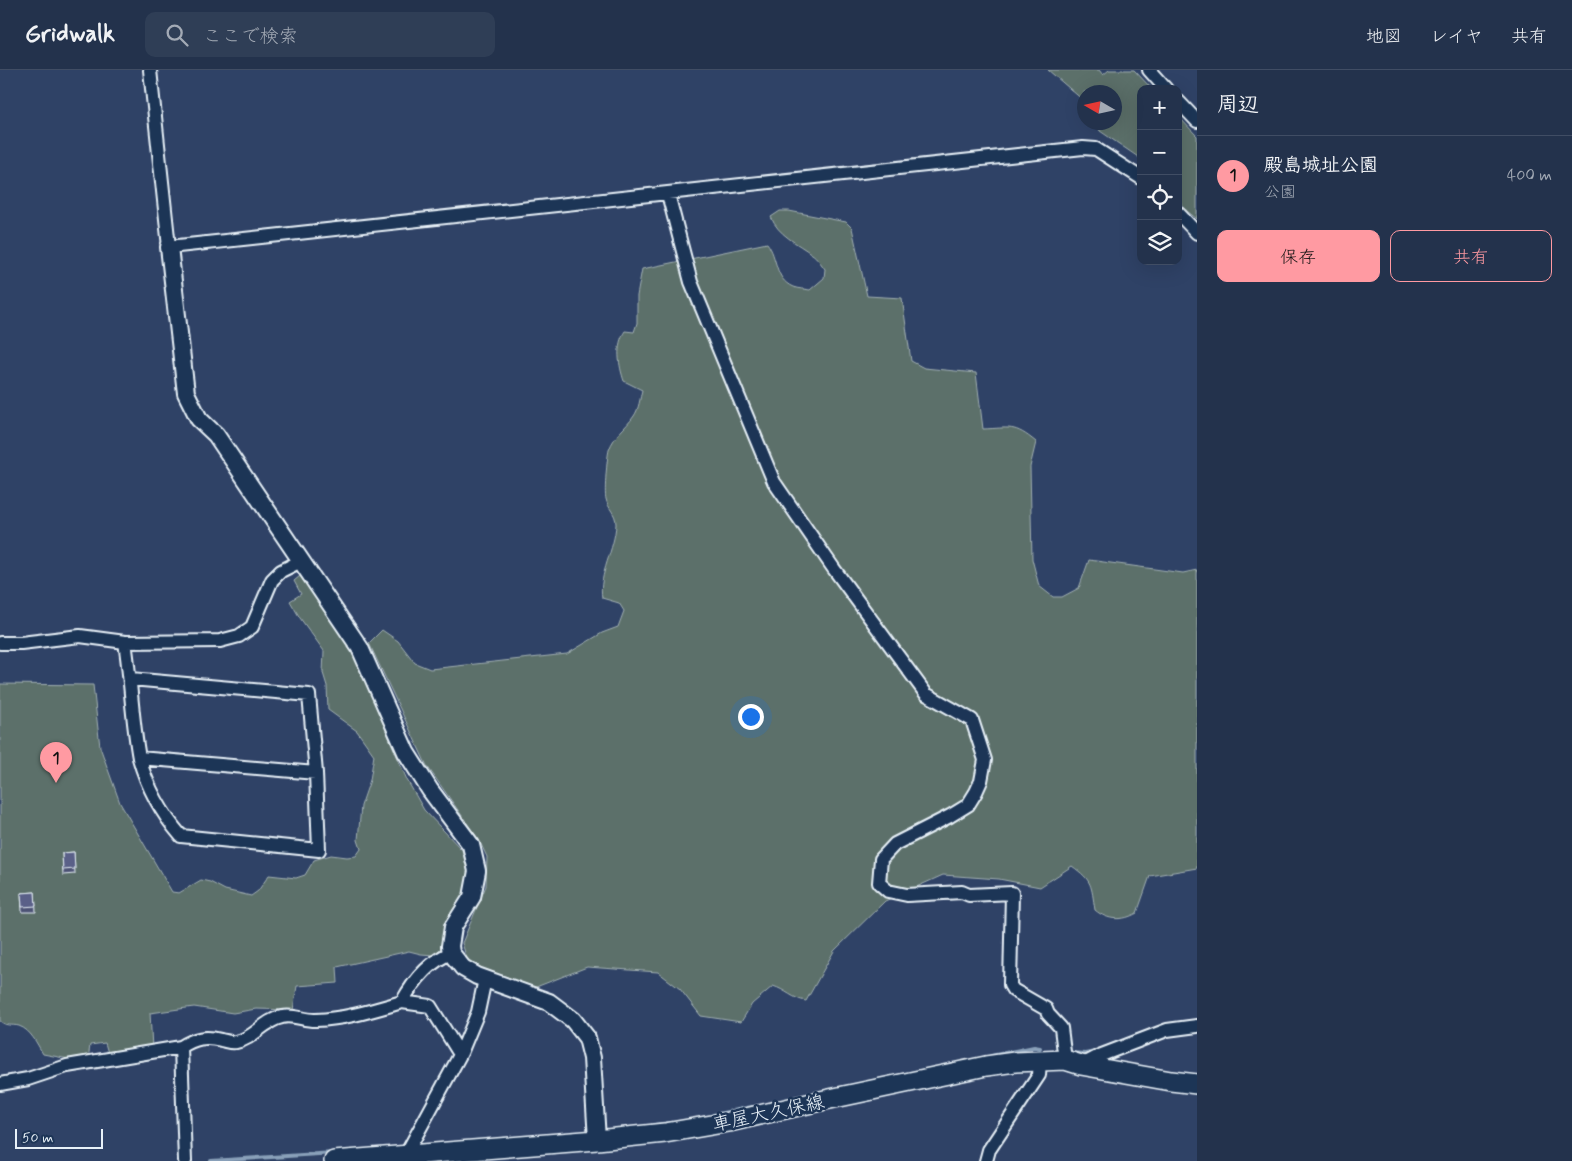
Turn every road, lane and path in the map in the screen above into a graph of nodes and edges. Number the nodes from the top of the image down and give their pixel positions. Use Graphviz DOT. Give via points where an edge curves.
graph roads {
  1 [pos="150,70"];
  2 [pos="1149,70"];
  3 [pos="1162,85"];
  4 [pos="1182,106"];
  5 [pos="1197,122"];
  6 [pos="1137,175"];
  7 [pos="668,194"];
  8 [pos="1182,217"];
  9 [pos="1197,233"];
  10 [pos="169,247"];
  11 [pos="301,561"];
  12 [pos="125,642"];
  13 [pos="0,643"];
  14 [pos="131,679"];
  15 [pos="139,758"];
  16 [pos="316,773"];
  17 [pos="451,953"];
  18 [pos="485,979"];
  19 [pos="402,1002"];
  20 [pos="1197,1026"];
  21 [pos="181,1047"];
  22 [pos="461,1053"];
  23 [pos="1040,1061"];
  24 [pos="1073,1062"];
  25 [pos="0,1084"];
  26 [pos="1197,1084"];
  27 [pos="597,1140"];
  28 [pos="405,1158"];
  29 [pos="185,1160"];
  30 [pos="334,1161"];
  31 [pos="986,1161"];
  1 -- 10 [label="street"];
  2 -- 3 [label="street"];
  4 -- 5 [label="street"];
  6 -- 7 [label="street" via="1096,148 1083,148"];
  7 -- 10 [label="street"];
  7 -- 24 [label="street" via="691,282 774,482 926,694 972,720 985,760 980,781 968,805 895,844 881,859 879,883 888,891 907,895 1012,894 1010,985 1046,1009 1061,1028"];
  8 -- 9 [label="street"];
  10 -- 11 [label="street" via="186,393 199,419 216,435"];
  11 -- 12 [label="street" via="281,571 272,580 252,627 239,636 220,641"];
  11 -- 17 [label="street" via="360,648 406,752 471,845 478,871 472,897 453,927"];
  12 -- 13 [label="street" via="80,636"];
  12 -- 14 [label="street"];
  14 -- 15 [label="street" via="133,726"];
  14 -- 16 [label="street" via="309,695"];
  15 -- 16 [label="street"];
  15 -- 16 [label="street" via="169,822 181,836 319,850"];
  17 -- 18 [label="street" via="462,968"];
  17 -- 19 [label="street" via="440,957 424,971"];
  18 -- 22 [label="street" via="478,1012"];
  18 -- 27 [label="street" via="549,1002 573,1020 587,1038 592,1058"];
  19 -- 21 [label="street" via="352,1016 314,1020 284,1016 235,1042 201,1038"];
  19 -- 22 [label="street" via="430,1006"];
  20 -- 24 [label="street" via="1166,1030 1099,1056"];
  21 -- 25 [label="street" via="67,1066"];
  21 -- 29 [label="street"];
  22 -- 28 [label="street"];
  23 -- 24 [label="main road, 車屋大久保線"];
  23 -- 27 [label="main road, 車屋大久保線" via="986,1066 729,1122"];
  23 -- 31 [label="street" via="1039,1075 989,1150"];
  24 -- 26 [label="main road, 車屋大久保線"];
  27 -- 28 [label="main road, 車屋大久保線"];
  28 -- 30 [label="main road, 車屋大久保線"];
}
